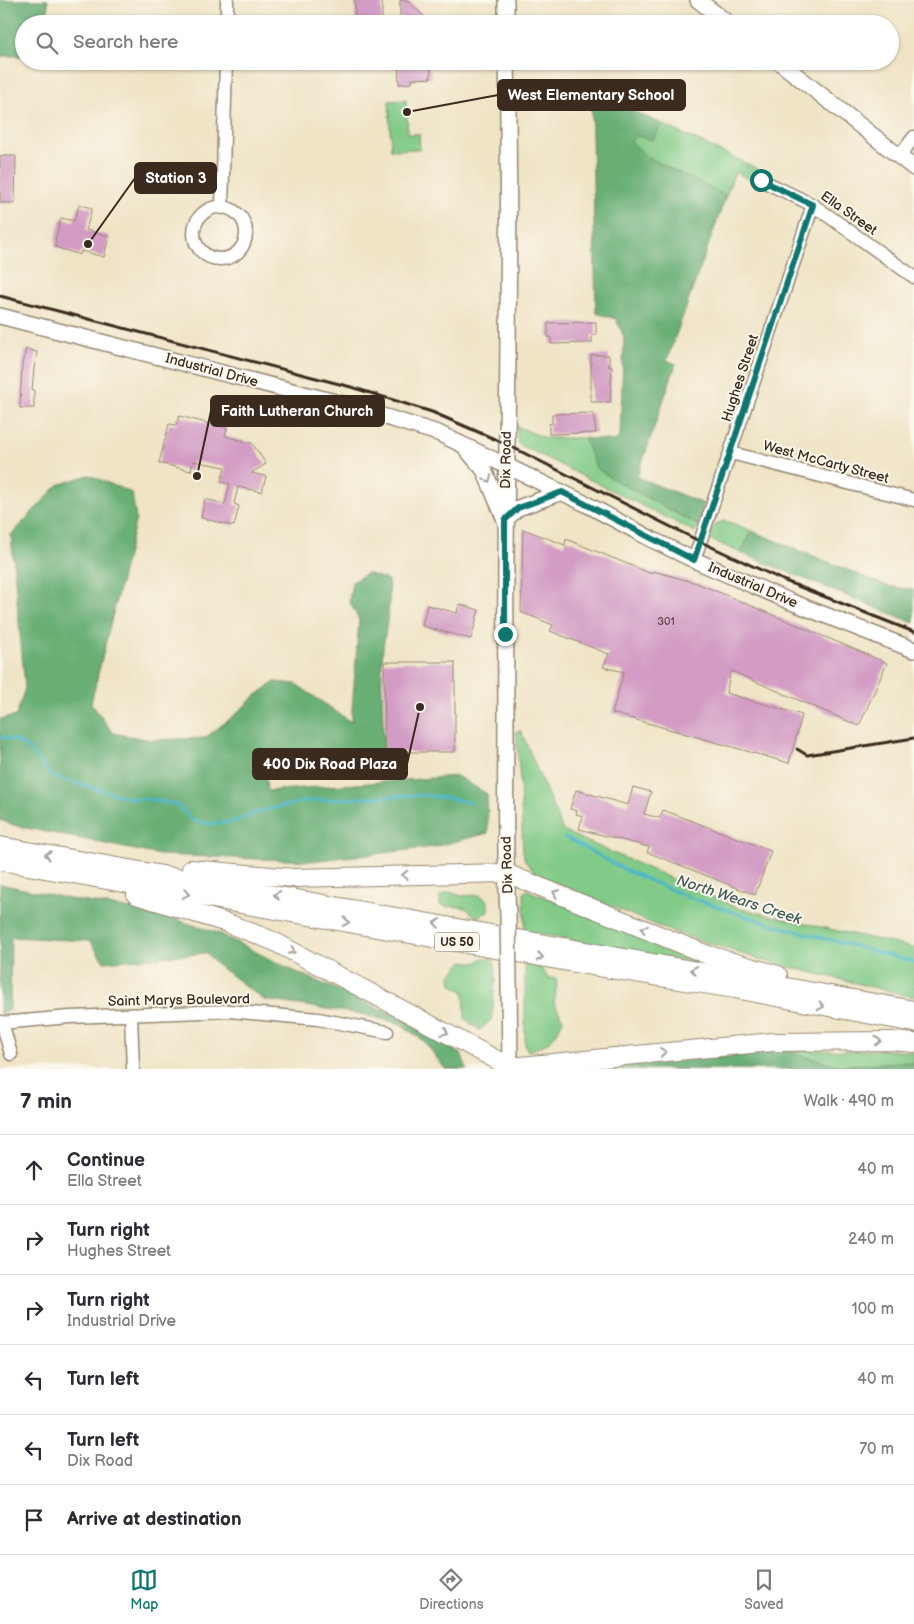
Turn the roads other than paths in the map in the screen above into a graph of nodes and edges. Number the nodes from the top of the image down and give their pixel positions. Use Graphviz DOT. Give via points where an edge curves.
graph roads {
  1 [pos="227,0"];
  2 [pos="506,0"];
  3 [pos="698,0"];
  4 [pos="227,15"];
  5 [pos="506,15"];
  6 [pos="717,15"];
  7 [pos="226,70"];
  8 [pos="507,70"];
  9 [pos="789,70"];
  10 [pos="914,137"];
  11 [pos="899,157"];
  12 [pos="914,168"];
  13 [pos="761,180"];
  14 [pos="813,205"];
  15 [pos="222,208"];
  16 [pos="914,278"];
  17 [pos="0,316"];
  18 [pos="462,444"];
  19 [pos="731,453"];
  20 [pos="505,465"];
  21 [pos="562,492"];
  22 [pos="914,500"];
  23 [pos="505,520"];
  24 [pos="694,560"];
  25 [pos="914,650"];
  26 [pos="0,846"];
  27 [pos="73,859"];
  28 [pos="0,861"];
  29 [pos="47,869"];
  30 [pos="506,873"];
  31 [pos="891,1005"];
  32 [pos="914,1010"];
  33 [pos="131,1015"];
  34 [pos="1,1023"];
  35 [pos="914,1023"];
  36 [pos="387,1032"];
  37 [pos="914,1043"];
  38 [pos="11,1054"];
  39 [pos="510,1068"];
  40 [pos="133,1069"];
  1 -- 4 [label="street"];
  2 -- 5 [label="main road"];
  3 -- 6 [label="main road"];
  7 -- 15 [label="street"];
  8 -- 20 [label="main road, Dix Road" via="510,180"];
  9 -- 11 [label="main road"];
  10 -- 11 [label="street"];
  11 -- 12 [label="main road"];
  13 -- 14 [label="street, Ella Street"];
  14 -- 16 [label="street, Ella Street"];
  14 -- 19 [label="street, Hughes Street"];
  15 -- 15 [label="street" via="206,212 194,232 198,248 211,258 227,258 240,250 246,235 237,214"];
  17 -- 18 [label="main road, Industrial Drive" via="343,404 438,433"];
  18 -- 20 [label="main road, Industrial Drive"];
  18 -- 23 [label="main road, one-way" via="484,470"];
  19 -- 22 [label="street, West McCarty Street"];
  19 -- 24 [label="street, Hughes Street"];
  20 -- 21 [label="main road, Industrial Drive"];
  20 -- 23 [label="main road, Dix Road"];
  21 -- 23 [label="main road" via="518,508"];
  21 -- 24 [label="main road, Industrial Drive"];
  23 -- 30 [label="main road, Dix Road"];
  24 -- 25 [label="main road, Industrial Drive"];
  27 -- 26 [label="highway, US 50, one-way"];
  30 -- 27 [label="highway, one-way" via="294,878"];
  31 -- 27 [label="highway, US 50, one-way"];
  28 -- 29 [label="highway, US 50"];
  29 -- 35 [label="highway, US 50, one-way"];
  29 -- 39 [label="highway, one-way" via="227,923 273,941"];
  31 -- 30 [label="highway, one-way" via="708,955"];
  30 -- 39 [label="main road, Dix Road, bridge"];
  31 -- 32 [label="highway, US 50"];
  33 -- 34 [label="street, Saint Marys Boulevard"];
  33 -- 36 [label="street, Saint Marys Boulevard" via="229,1011 318,1019"];
  33 -- 40 [label="street"];
  34 -- 38 [label="street"];
  39 -- 37 [label="highway, one-way" via="773,1042"];
}
